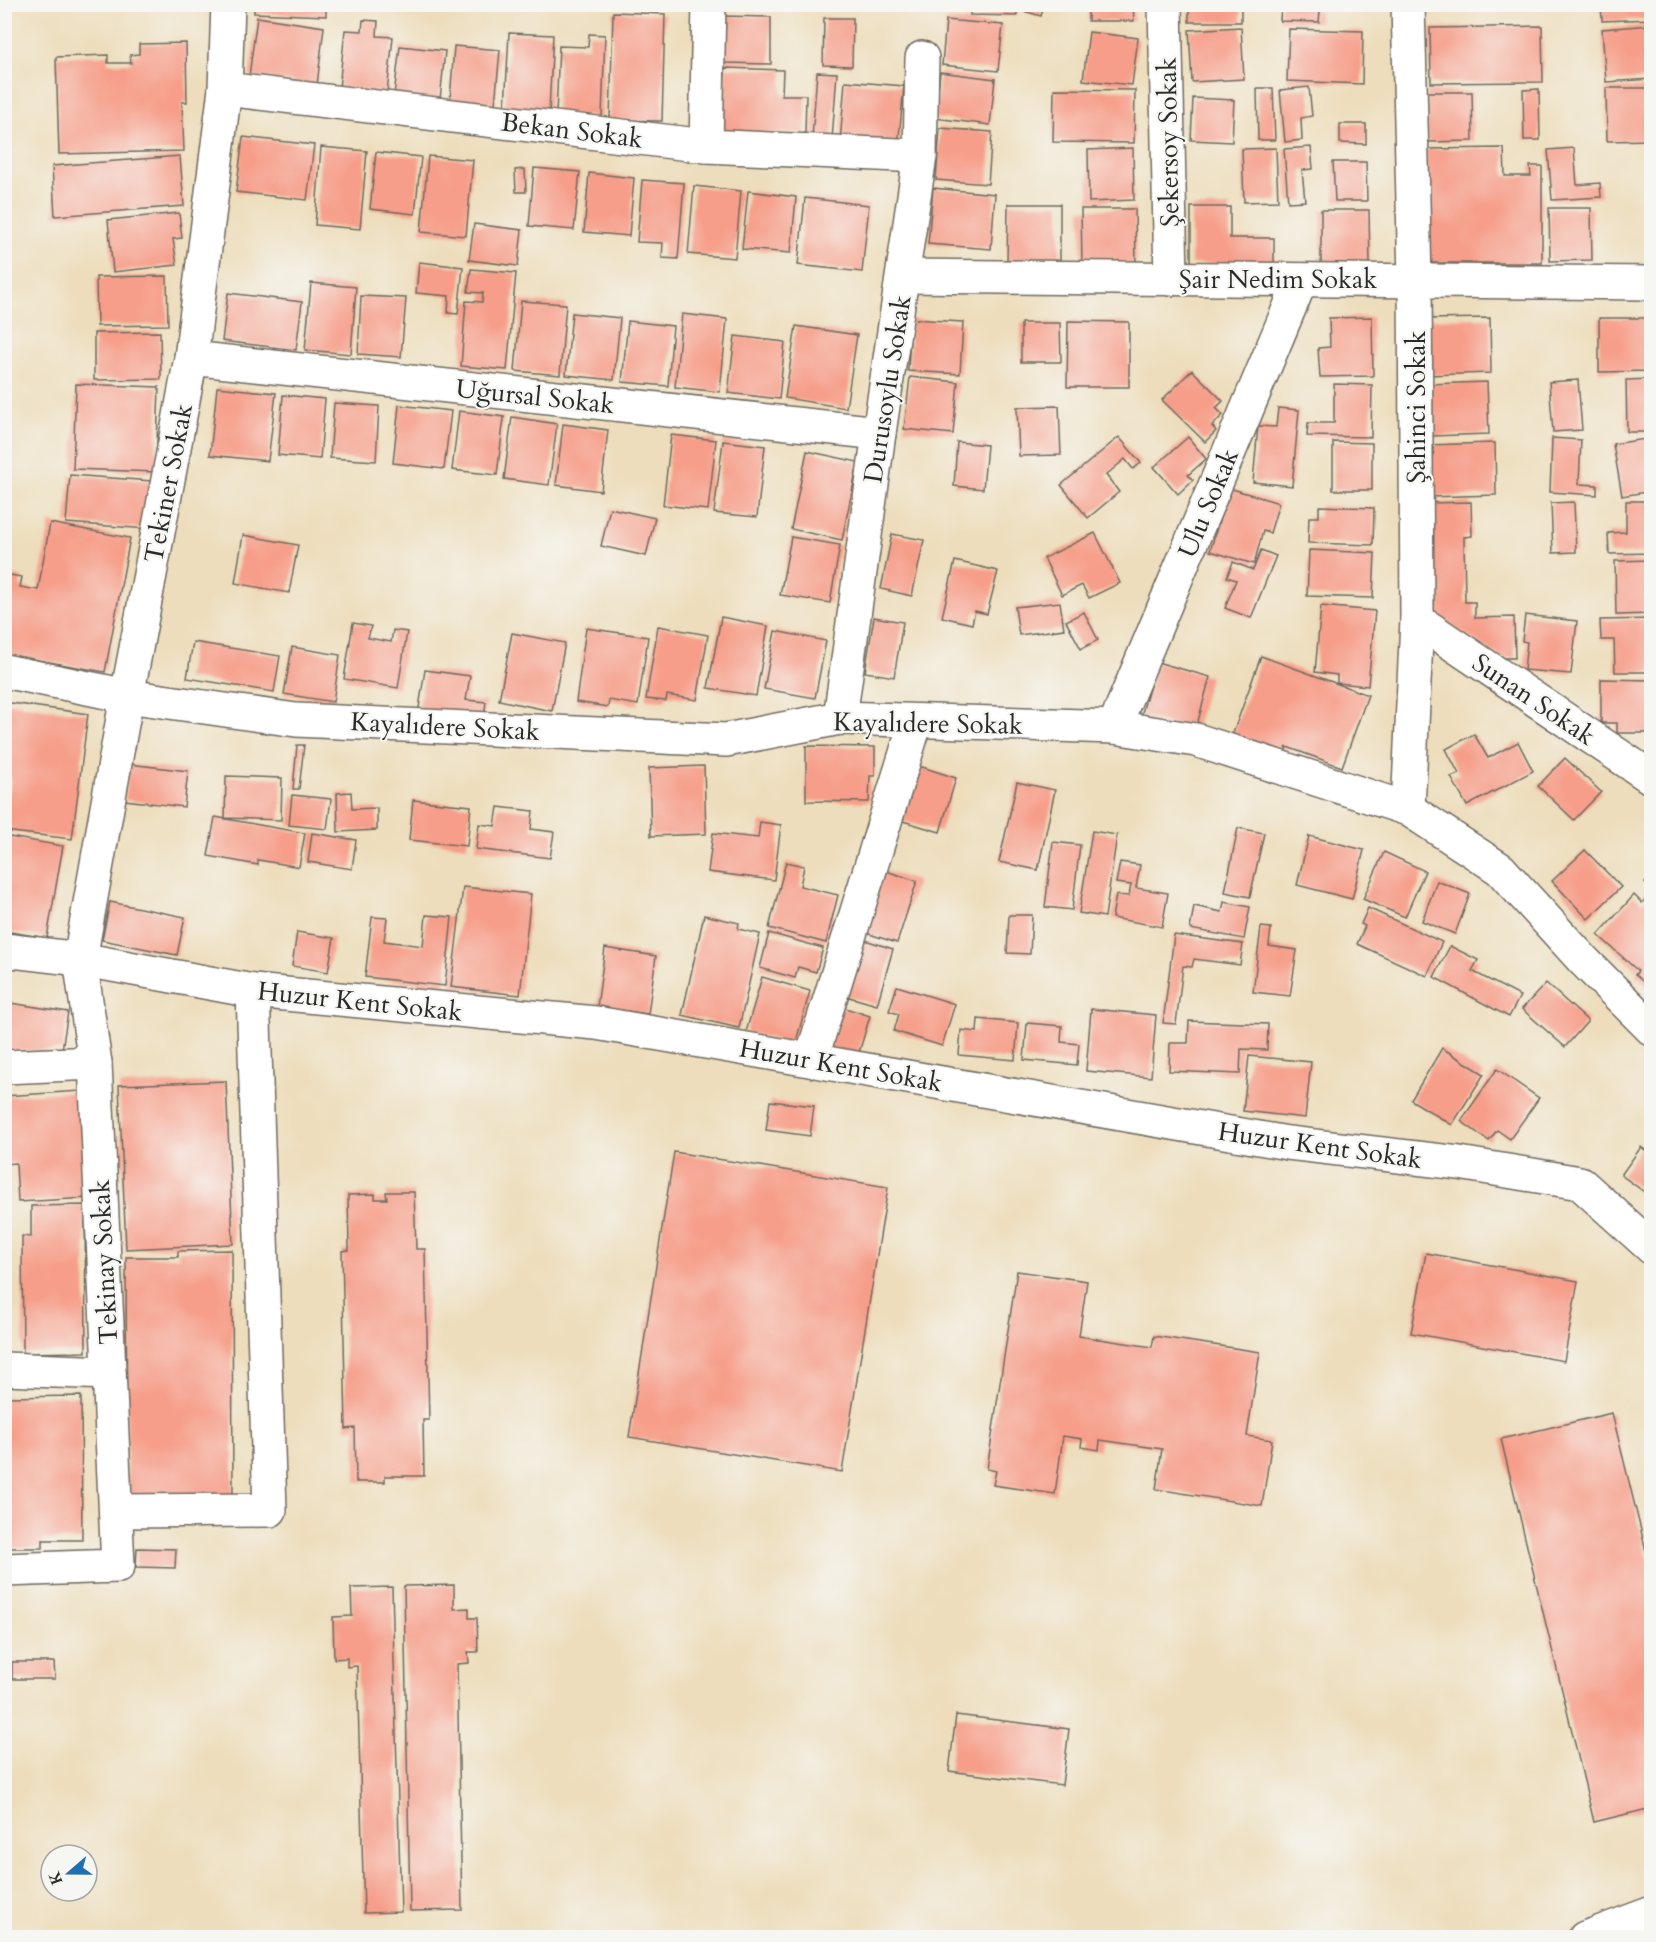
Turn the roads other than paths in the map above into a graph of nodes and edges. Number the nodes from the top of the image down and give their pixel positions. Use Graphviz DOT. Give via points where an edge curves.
graph roads {
  1 [pos="228,4"];
  2 [pos="709,4"];
  3 [pos="1165,4"];
  4 [pos="1408,4"];
  5 [pos="922,58"];
  6 [pos="225,89"];
  7 [pos="706,146"];
  8 [pos="921,156"];
  9 [pos="904,276"];
  10 [pos="1171,279"];
  11 [pos="1301,280"];
  12 [pos="1415,280"];
  13 [pos="1652,283"];
  14 [pos="191,358"];
  15 [pos="879,434"];
  16 [pos="1417,621"];
  17 [pos="4,671"];
  18 [pos="127,696"];
  19 [pos="840,718"];
  20 [pos="916,721"];
  21 [pos="1114,727"];
  22 [pos="1652,778"];
  23 [pos="1408,809"];
  24 [pos="4,950"];
  25 [pos="80,959"];
  26 [pos="253,991"];
  27 [pos="1652,1029"];
  28 [pos="811,1060"];
  29 [pos="95,1063"];
  30 [pos="4,1067"];
  31 [pos="1652,1248"];
  32 [pos="4,1369"];
  33 [pos="109,1373"];
  34 [pos="116,1511"];
  35 [pos="4,1570"];
  36 [pos="1652,1913"];
  37 [pos="1585,1938"];
  1 -- 6 [label="street, Tekiner Sokak"];
  2 -- 7 [label="street"];
  3 -- 10 [label="street, Şekersoy Sokak"];
  4 -- 12 [label="street, Şahinci Sokak"];
  5 -- 8 [label="street, Durusoylu Sokak"];
  6 -- 7 [label="street, Bekan Sokak"];
  6 -- 14 [label="street, Tekiner Sokak"];
  7 -- 8 [label="street, Bekan Sokak"];
  8 -- 9 [label="street, Durusoylu Sokak"];
  9 -- 10 [label="street, Şair Nedim Sokak"];
  9 -- 15 [label="street, Durusoylu Sokak"];
  10 -- 11 [label="street, Şair Nedim Sokak"];
  11 -- 12 [label="street, Şair Nedim Sokak"];
  11 -- 21 [label="street, Ulu Sokak"];
  12 -- 13 [label="street, Şair Nedim Sokak"];
  12 -- 16 [label="street, Şahinci Sokak"];
  14 -- 15 [label="street, Uğursal Sokak"];
  14 -- 18 [label="street, Tekiner Sokak"];
  15 -- 19 [label="street, Durusoylu Sokak"];
  16 -- 22 [label="street, Sunan Sokak"];
  16 -- 23 [label="street, Şahinci Sokak"];
  17 -- 18 [label="street, Kayalıdere Sokak"];
  18 -- 19 [label="street, Kayalıdere Sokak" via="296,720 726,740"];
  18 -- 25 [label="street, Tekiner Sokak"];
  19 -- 20 [label="street, Kayalıdere Sokak"];
  20 -- 21 [label="street, Kayalıdere Sokak"];
  20 -- 28 [label="street"];
  21 -- 23 [label="street, Kayalıdere Sokak" via="1196,740"];
  23 -- 27 [label="street, Kayalıdere Sokak" via="1500,869"];
  24 -- 25 [label="street, Huzur Kent Sokak"];
  25 -- 26 [label="street, Huzur Kent Sokak"];
  25 -- 29 [label="street, Tekinay Sokak"];
  26 -- 28 [label="street, Huzur Kent Sokak" via="596,1023"];
  26 -- 34 [label="street" via="270,1510"];
  28 -- 31 [label="street, Huzur Kent Sokak" via="1288,1143 1459,1163 1580,1184"];
  29 -- 30 [label="street"];
  29 -- 33 [label="street, Tekinay Sokak"];
  32 -- 33 [label="street"];
  33 -- 34 [label="street, Tekinay Sokak"];
  34 -- 35 [label="street, Tekinay Sokak" via="118,1566"];
  36 -- 37 [label="street"];
}
